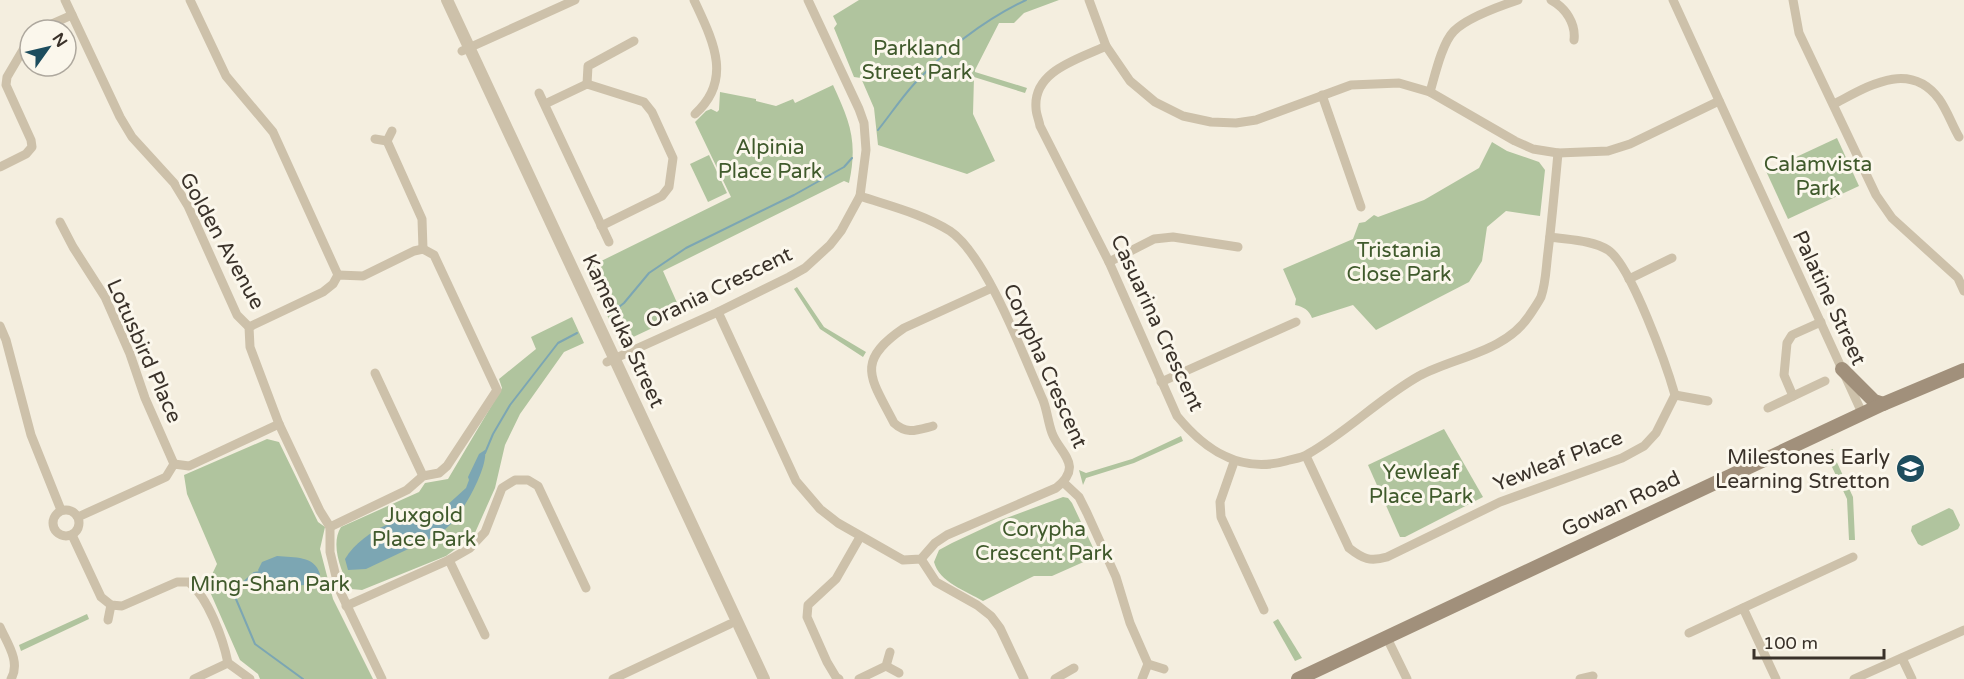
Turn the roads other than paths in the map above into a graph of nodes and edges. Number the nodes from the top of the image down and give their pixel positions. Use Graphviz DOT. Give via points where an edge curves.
graph roads {
  1 [pos="65,0"];
  2 [pos="190,0"];
  3 [pos="438,0"];
  4 [pos="447,0"];
  5 [pos="575,0"];
  6 [pos="694,0"];
  7 [pos="808,0"];
  8 [pos="1089,0"];
  9 [pos="1518,0"];
  10 [pos="1551,0"];
  11 [pos="1673,0"];
  12 [pos="1793,0"];
  13 [pos="72,15"];
  14 [pos="65,18"];
  15 [pos="1574,40"];
  16 [pos="634,41"];
  17 [pos="1106,46"];
  18 [pos="466,50"];
  19 [pos="18,59"];
  20 [pos="587,84"];
  21 [pos="1430,92"];
  22 [pos="539,93"];
  23 [pos="1322,95"];
  24 [pos="1719,101"];
  25 [pos="545,104"];
  26 [pos="1834,104"];
  27 [pos="695,114"];
  28 [pos="392,131"];
  29 [pos="1959,137"];
  30 [pos="375,139"];
  31 [pos="387,141"];
  32 [pos="1558,153"];
  33 [pos="0,167"];
  34 [pos="860,196"];
  35 [pos="1361,207"];
  36 [pos="60,222"];
  37 [pos="601,225"];
  38 [pos="1550,237"];
  39 [pos="609,242"];
  40 [pos="1239,247"];
  41 [pos="423,249"];
  42 [pos="1672,258"];
  43 [pos="1109,262"];
  44 [pos="338,275"];
  45 [pos="1961,275"];
  46 [pos="1629,279"];
  47 [pos="992,288"];
  48 [pos="1964,291"];
  49 [pos="718,312"];
  50 [pos="1296,321"];
  51 [pos="1821,322"];
  52 [pos="0,326"];
  53 [pos="249,327"];
  54 [pos="611,361"];
  55 [pos="1842,369"];
  56 [pos="1964,370"];
  57 [pos="375,373"];
  58 [pos="1825,381"];
  59 [pos="1161,382"];
  60 [pos="1675,395"];
  61 [pos="1793,396"];
  62 [pos="1708,401"];
  63 [pos="1883,404"];
  64 [pos="1768,408"];
  65 [pos="1863,415"];
  66 [pos="279,424"];
  67 [pos="933,426"];
  68 [pos="1306,456"];
  69 [pos="1234,462"];
  70 [pos="174,464"];
  71 [pos="423,476"];
  72 [pos="1063,482"];
  73 [pos="61,510"];
  74 [pos="78,517"];
  75 [pos="330,527"];
  76 [pos="72,535"];
  77 [pos="860,537"];
  78 [pos="1853,557"];
  79 [pos="921,559"];
  80 [pos="449,560"];
  81 [pos="586,588"];
  82 [pos="111,605"];
  83 [pos="346,606"];
  84 [pos="1743,608"];
  85 [pos="1264,610"];
  86 [pos="108,620"];
  87 [pos="730,624"];
  88 [pos="0,627"];
  89 [pos="1964,630"];
  90 [pos="1689,633"];
  91 [pos="485,635"];
  92 [pos="1387,638"];
  93 [pos="890,652"];
  94 [pos="1902,658"];
  95 [pos="228,663"];
  96 [pos="1148,664"];
  97 [pos="886,666"];
  98 [pos="1074,668"];
  99 [pos="1164,669"];
  100 [pos="899,673"];
  101 [pos="627,676"];
  102 [pos="1593,676"];
  103 [pos="11,679"];
  104 [pos="194,679"];
  105 [pos="250,679"];
  106 [pos="381,679"];
  107 [pos="613,679"];
  108 [pos="755,679"];
  109 [pos="764,679"];
  110 [pos="839,679"];
  111 [pos="859,679"];
  112 [pos="1024,679"];
  113 [pos="1055,679"];
  114 [pos="1142,679"];
  115 [pos="1298,679"];
  116 [pos="1407,679"];
  117 [pos="1580,679"];
  118 [pos="1776,679"];
  119 [pos="1854,679"];
  120 [pos="1912,679"];
  1 -- 13 [label="street, Golden Avenue"];
  2 -- 44 [label="street" via="226,76 273,132"];
  3 -- 18 [label="street, Kameruka Street"];
  4 -- 18 [label="street, Kameruka Street"];
  5 -- 18 [label="street"];
  6 -- 27 [label="street" via="713,40 717,61 716,82 705,105"];
  7 -- 34 [label="street, Orania Crescent" via="864,123 866,150"];
  8 -- 17 [label="street"];
  9 -- 21 [label="street" via="1455,30 1447,41"];
  10 -- 15 [label="street" via="1568,14 1575,29"];
  11 -- 24 [label="street, Palatine Street"];
  12 -- 26 [label="street" via="1799,33"];
  13 -- 14 [label="street"];
  13 -- 53 [label="street, Golden Avenue" via="120,117 132,137 174,183 237,315"];
  16 -- 20 [label="street" via="588,66"];
  17 -- 23 [label="street" via="1130,81 1155,102 1183,116 1211,122 1256,120"];
  17 -- 43 [label="street, Casuarina Crescent" via="1054,70 1043,81 1036,108 1040,126"];
  18 -- 54 [label="street, Kameruka Street"];
  19 -- 33 [label="street" via="6,85 32,147"];
  20 -- 25 [label="street"];
  20 -- 37 [label="street" via="644,102 673,158 669,187 662,196"];
  21 -- 23 [label="street" via="1399,83 1367,83"];
  21 -- 32 [label="street" via="1515,141"];
  22 -- 25 [label="street"];
  23 -- 35 [label="street"];
  24 -- 32 [label="street" via="1630,144 1608,151"];
  24 -- 51 [label="street, Palatine Street"];
  25 -- 37 [label="street"];
  26 -- 29 [label="street" via="1875,83 1904,78 1919,82 1939,99"];
  26 -- 45 [label="street" via="1876,195 1892,218"];
  28 -- 31 [label="street"];
  30 -- 31 [label="street"];
  31 -- 41 [label="street" via="422,219"];
  32 -- 38 [label="street, Casuarina Crescent"];
  34 -- 47 [label="street, Corypha Crescent" via="928,219 952,233 971,252"];
  34 -- 49 [label="street, Orania Crescent" via="841,231 805,268"];
  36 -- 70 [label="street, Lotusbird Place" via="105,297"];
  37 -- 39 [label="street"];
  38 -- 46 [label="street" via="1596,244 1610,251"];
  38 -- 68 [label="street, Casuarina Crescent" via="1540,298 1528,319 1512,334 1406,384"];
  40 -- 43 [label="street" via="1173,237 1154,239"];
  41 -- 44 [label="street" via="363,276"];
  41 -- 71 [label="street" via="434,255 497,390 447,466 439,473"];
  42 -- 46 [label="street"];
  43 -- 59 [label="street, Casuarina Crescent"];
  44 -- 53 [label="street" via="323,292"];
  45 -- 48 [label="street"];
  46 -- 60 [label="street" via="1667,366"];
  47 -- 67 [label="street" via="904,328 872,358 870,372 894,423 909,432"];
  47 -- 72 [label="street, Corypha Crescent" via="1043,399 1051,432 1068,459"];
  49 -- 54 [label="street, Orania Crescent"];
  49 -- 77 [label="street" via="796,481 820,509"];
  50 -- 59 [label="street"];
  51 -- 55 [label="street, Palatine Street"];
  51 -- 61 [label="street" via="1792,335 1787,343 1784,375"];
  52 -- 73 [label="street" via="31,435"];
  53 -- 66 [label="street, Golden Avenue" via="250,347"];
  54 -- 87 [label="street, Kameruka Street"];
  54 -- 109 [label="street, Kameruka Street"];
  55 -- 63 [label="main road" via="1874,401"];
  55 -- 65 [label="street, Palatine Street"];
  56 -- 63 [label="main road, Gowan Road"];
  57 -- 71 [label="street"];
  58 -- 61 [label="street"];
  59 -- 69 [label="street, Casuarina Crescent" via="1177,416 1191,434"];
  60 -- 62 [label="street"];
  60 -- 68 [label="street, Yewleaf Place" via="1656,433 1644,446 1622,458 1500,502 1374,561 1361,558 1349,548"];
  61 -- 64 [label="street"];
  63 -- 65 [label="main road, Gowan Road"];
  65 -- 92 [label="main road, Gowan Road"];
  66 -- 70 [label="street" via="189,466"];
  66 -- 75 [label="street, Golden Avenue"];
  68 -- 69 [label="street, Casuarina Crescent" via="1261,465"];
  69 -- 85 [label="street" via="1220,502 1221,517"];
  70 -- 74 [label="street" via="166,477"];
  71 -- 75 [label="street" via="408,490"];
  72 -- 79 [label="street, Corypha Crescent" via="947,535"];
  72 -- 96 [label="street" via="1079,497 1087,513"];
  73 -- 74 [label="street" via="69,510"];
  73 -- 76 [label="street" via="55,516 54,528 60,534"];
  74 -- 76 [label="street" via="79,525"];
  75 -- 83 [label="street, Golden Avenue" via="330,552"];
  76 -- 82 [label="street" via="101,597"];
  77 -- 79 [label="street" via="903,560"];
  77 -- 110 [label="street" via="836,579 808,605 807,617"];
  78 -- 84 [label="street"];
  79 -- 112 [label="street" via="936,582 991,616"];
  80 -- 81 [label="street" via="470,548 485,532 502,488 514,480 528,480 543,495"];
  80 -- 83 [label="street"];
  80 -- 91 [label="street"];
  82 -- 86 [label="street"];
  82 -- 95 [label="street" via="122,606 177,582 189,582 199,591 225,646"];
  83 -- 106 [label="street, Golden Avenue"];
  84 -- 90 [label="street"];
  84 -- 118 [label="street"];
  87 -- 101 [label="street"];
  87 -- 108 [label="street, Kameruka Street"];
  88 -- 103 [label="street" via="15,662 16,671"];
  89 -- 94 [label="street"];
  92 -- 115 [label="main road, Gowan Road"];
  92 -- 116 [label="street"];
  93 -- 97 [label="street"];
  94 -- 119 [label="street"];
  94 -- 120 [label="street"];
  95 -- 104 [label="street"];
  95 -- 105 [label="street"];
  96 -- 99 [label="street"];
  96 -- 114 [label="street"];
  97 -- 100 [label="street"];
  97 -- 111 [label="street"];
  98 -- 113 [label="street"];
  101 -- 107 [label="street"];
  102 -- 117 [label="street"];
}
